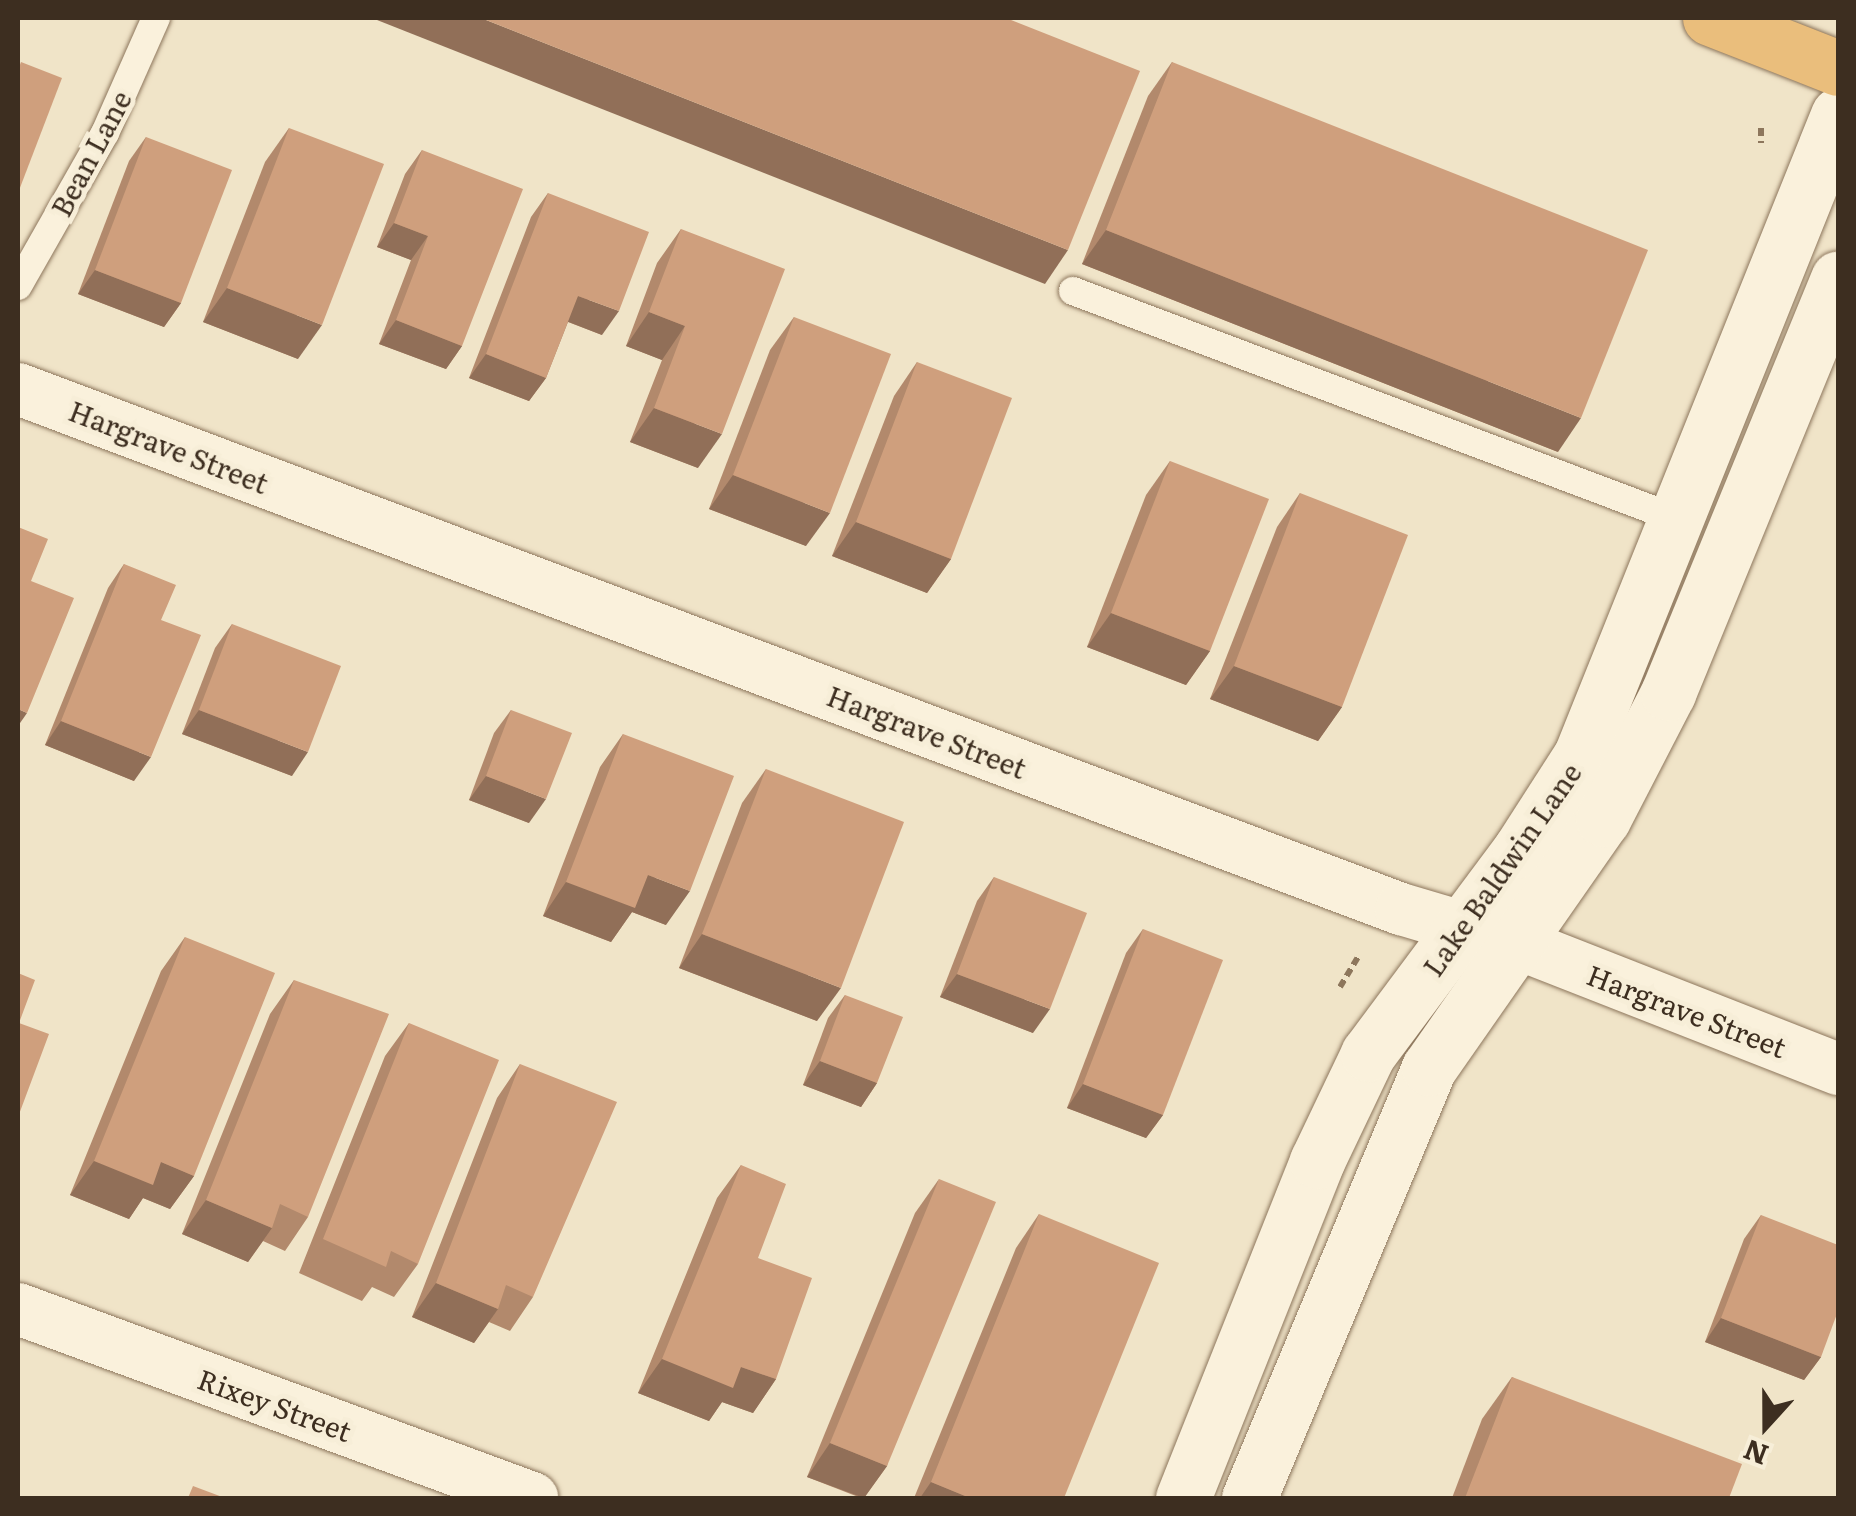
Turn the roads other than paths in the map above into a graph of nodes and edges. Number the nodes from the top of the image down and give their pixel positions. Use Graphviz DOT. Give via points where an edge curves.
graph roads {
  1 [pos="156,18"];
  2 [pos="1710,18"];
  3 [pos="1838,68"];
  4 [pos="1838,115"];
  5 [pos="1838,279"];
  6 [pos="18,286"];
  7 [pos="1073,291"];
  8 [pos="18,389"];
  9 [pos="1680,520"];
  10 [pos="1463,927"];
  11 [pos="1520,944"];
  12 [pos="1838,1069"];
  13 [pos="18,1309"];
  14 [pos="532,1498"];
  15 [pos="1183,1498"];
  16 [pos="1249,1498"];
  1 -- 6 [label="lane, Bean Lane" via="105,133"];
  2 -- 3 [label="highway"];
  4 -- 9 [label="street, Lake Baldwin Lane"];
  5 -- 11 [label="street, Lake Baldwin Lane" via="1668,693 1604,819"];
  7 -- 9 [label="lane"];
  8 -- 10 [label="street, Hargrave Street"];
  9 -- 10 [label="street, Lake Baldwin Lane" via="1581,755"];
  10 -- 11 [label="street, Hargrave Street"];
  10 -- 15 [label="street, Lake Baldwin Lane" via="1360,1072 1317,1161"];
  11 -- 12 [label="street, Hargrave Street"];
  11 -- 16 [label="street, Lake Baldwin Lane" via="1429,1068"];
  13 -- 14 [label="street, Rixey Street"];
}
